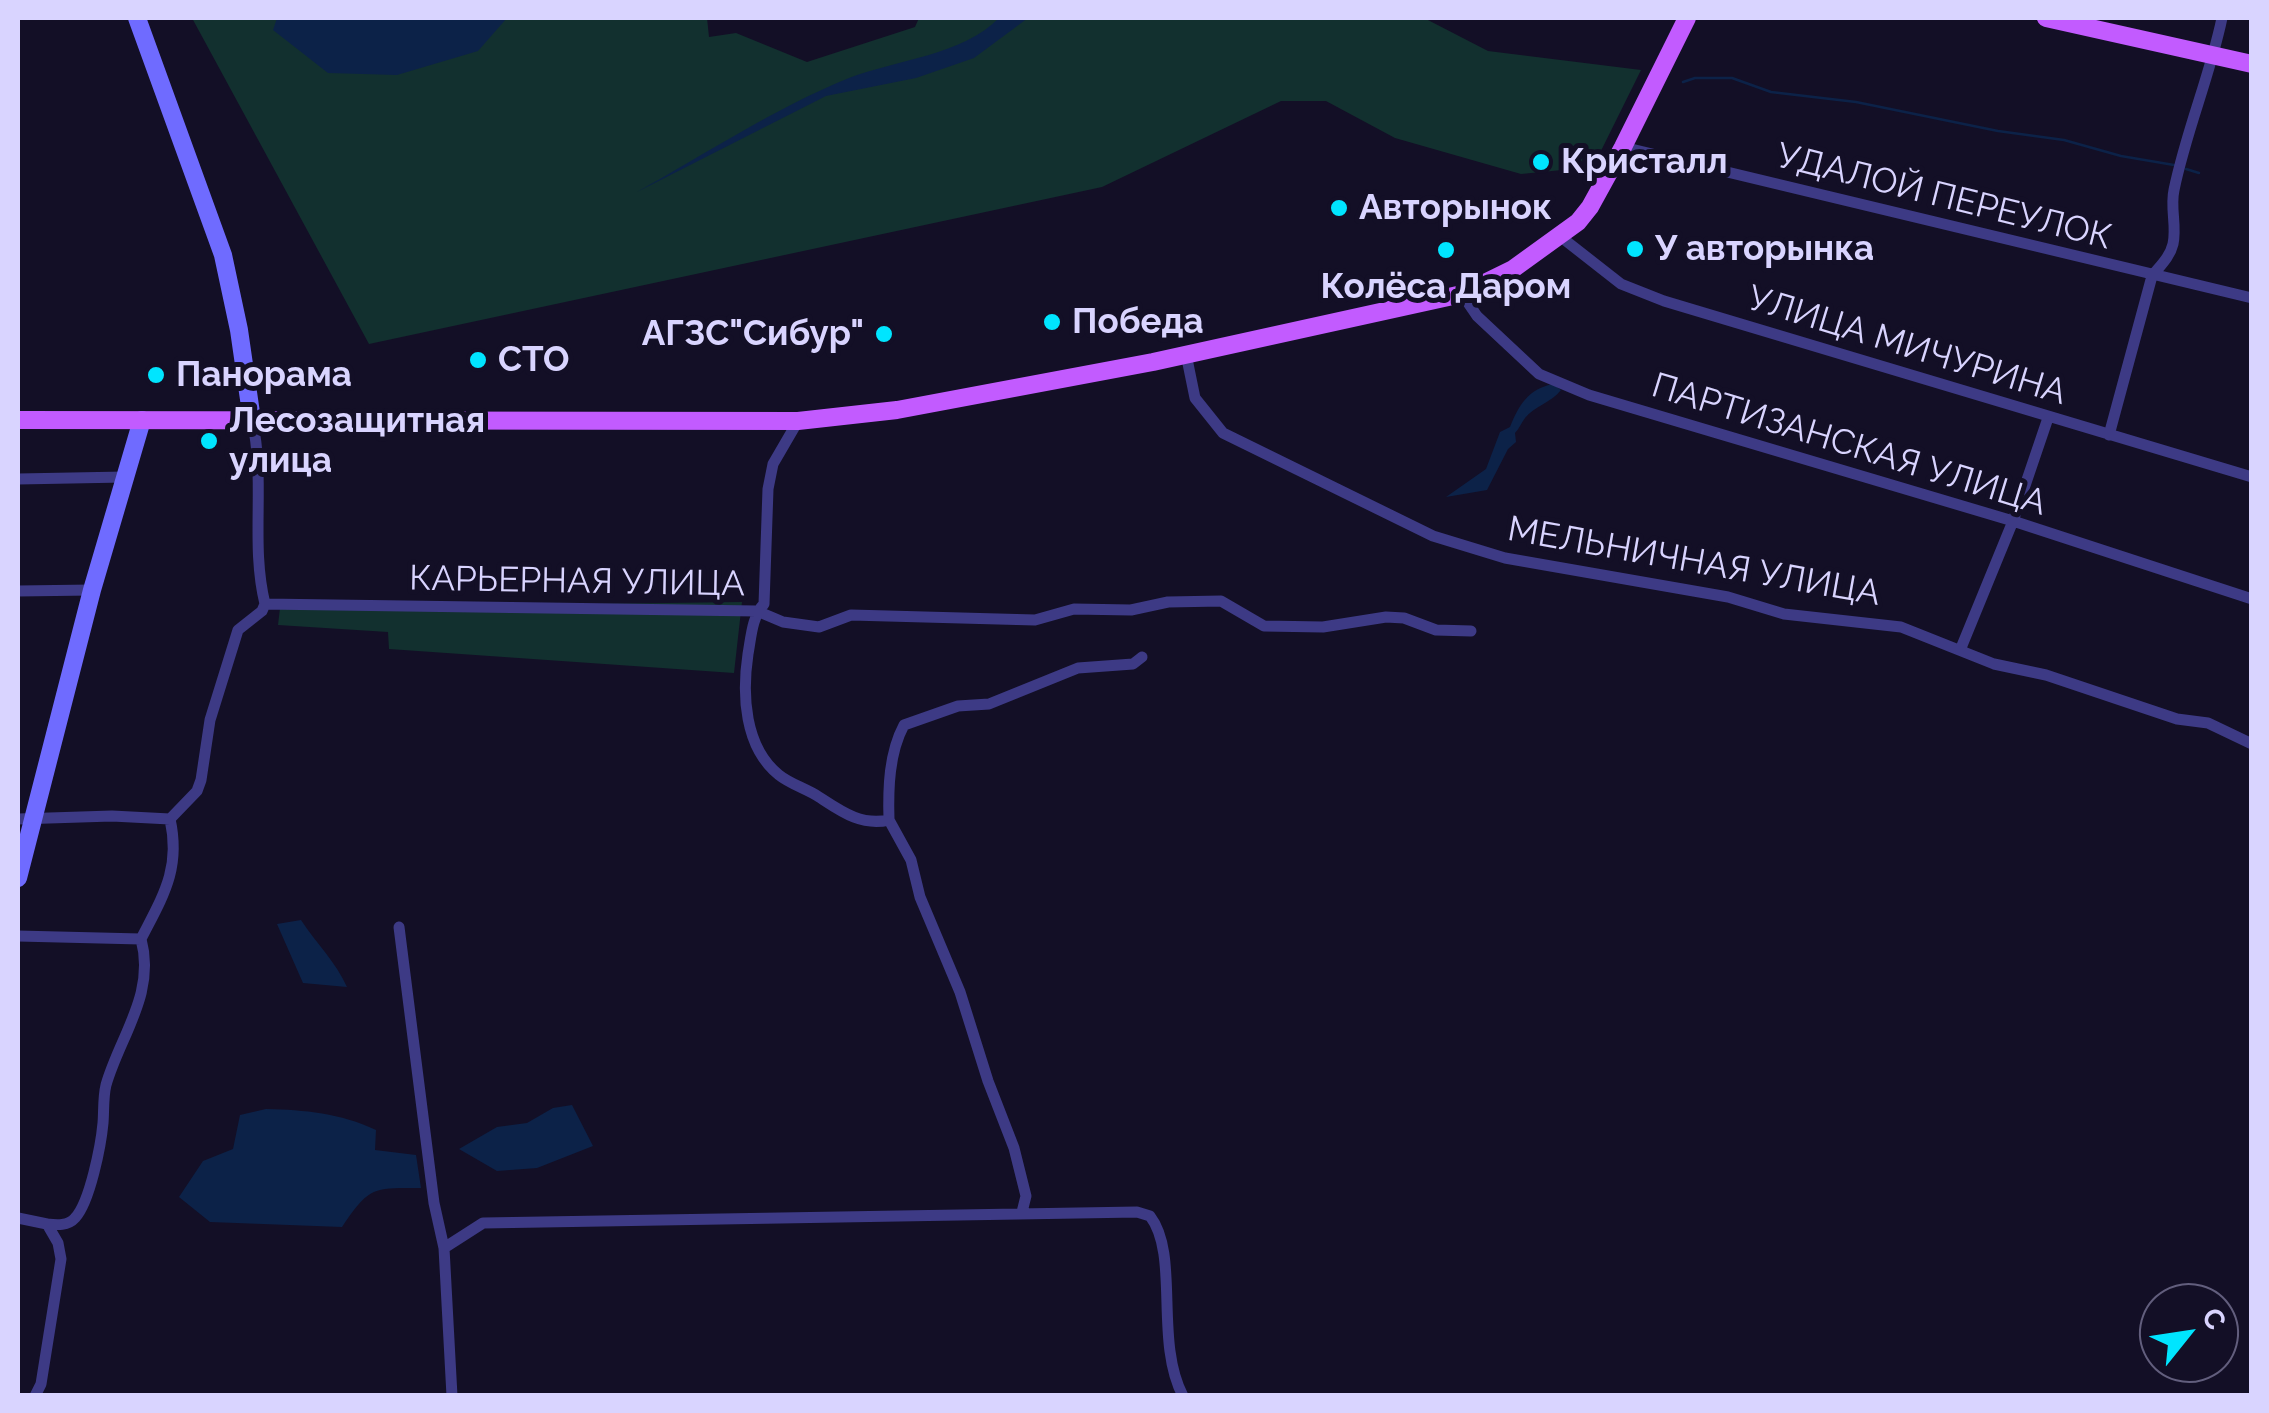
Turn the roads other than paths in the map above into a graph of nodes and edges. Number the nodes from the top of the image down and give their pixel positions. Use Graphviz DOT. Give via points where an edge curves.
graph roads {
  1 [pos="137,18"];
  2 [pos="1688,18"];
  3 [pos="2046,18"];
  4 [pos="2222,18"];
  5 [pos="2214,56"];
  6 [pos="2252,64"];
  7 [pos="1623,147"];
  8 [pos="1561,237"];
  9 [pos="2152,276"];
  10 [pos="1462,294"];
  11 [pos="2252,298"];
  12 [pos="1186,354"];
  13 [pos="2048,418"];
  14 [pos="18,420"];
  15 [pos="142,420"];
  16 [pos="252,420"];
  17 [pos="798,422"];
  18 [pos="2110,435"];
  19 [pos="125,477"];
  20 [pos="2252,477"];
  21 [pos="18,479"];
  22 [pos="2013,522"];
  23 [pos="92,590"];
  24 [pos="18,591"];
  25 [pos="2252,599"];
  26 [pos="265,604"];
  27 [pos="758,611"];
  28 [pos="1470,631"];
  29 [pos="1961,648"];
  30 [pos="1142,656"];
  31 [pos="2252,744"];
  32 [pos="25,819"];
  33 [pos="170,819"];
  34 [pos="889,820"];
  35 [pos="18,878"];
  36 [pos="399,927"];
  37 [pos="18,936"];
  38 [pos="141,939"];
  39 [pos="1022,1212"];
  40 [pos="18,1218"];
  41 [pos="47,1224"];
  42 [pos="444,1248"];
  43 [pos="36,1396"];
  44 [pos="452,1396"];
  45 [pos="1182,1396"];
  1 -- 16 [label="street" via="224,255"];
  2 -- 7 [label="main road"];
  3 -- 5 [label="main road"];
  4 -- 5 [label="street"];
  5 -- 6 [label="main road"];
  5 -- 9 [label="street" via="2172,196 2174,241"];
  7 -- 8 [label="main road" via="1590,207"];
  7 -- 9 [label="street, УДАЛОЙ ПЕРЕУЛОК"];
  8 -- 10 [label="main road"];
  8 -- 13 [label="street, УЛИЦА МИЧУРИНА" via="1608,276 1650,295"];
  9 -- 11 [label="street, УДАЛОЙ ПЕРЕУЛОК"];
  9 -- 18 [label="street"];
  10 -- 12 [label="main road"];
  10 -- 22 [label="street, ПАРТИЗАНСКАЯ УЛИЦА" via="1503,343 1539,374 1568,387"];
  12 -- 17 [label="main road" via="896,410"];
  12 -- 29 [label="street, МЕЛЬНИЧНАЯ УЛИЦА" via="1195,398 1223,433 1433,536 1505,558 1728,597 1784,614 1901,626"];
  13 -- 18 [label="street, УЛИЦА МИЧУРИНА"];
  13 -- 22 [label="street"];
  14 -- 15 [label="main road"];
  15 -- 16 [label="main road"];
  15 -- 19 [label="street"];
  16 -- 17 [label="main road"];
  16 -- 26 [label="street"];
  17 -- 27 [label="street" via="773,464 764,604"];
  18 -- 20 [label="street, УЛИЦА МИЧУРИНА"];
  19 -- 21 [label="street"];
  19 -- 23 [label="street"];
  22 -- 25 [label="street, ПАРТИЗАНСКАЯ УЛИЦА"];
  22 -- 29 [label="street"];
  23 -- 24 [label="street"];
  23 -- 32 [label="street"];
  26 -- 27 [label="street, КАРЬЕРНАЯ УЛИЦА"];
  26 -- 33 [label="street" via="238,630 210,720 201,780"];
  27 -- 28 [label="street, КАРЬЕРНАЯ УЛИЦА" via="819,627 851,615 1035,620 1074,609 1221,602 1264,626 1322,628 1386,617"];
  27 -- 34 [label="street" via="744,705 769,765 848,815 871,824"];
  29 -- 31 [label="street, МЕЛЬНИЧНАЯ УЛИЦА" via="2176,720 2208,723"];
  30 -- 34 [label="street" via="1133,664 1078,668 989,704 958,706 904,725 888,785"];
  32 -- 33 [label="street"];
  32 -- 35 [label="street"];
  33 -- 38 [label="street" via="174,868"];
  34 -- 39 [label="street" via="911,860 1014,1148 1026,1196"];
  36 -- 42 [label="street"];
  37 -- 38 [label="street"];
  38 -- 41 [label="street" via="143,981 132,1028 105,1088 86,1200 74,1220"];
  39 -- 42 [label="street" via="483,1222"];
  39 -- 45 [label="street" via="1150,1216 1162,1235 1168,1355"];
  40 -- 41 [label="street"];
  41 -- 43 [label="street" via="60,1260"];
  42 -- 44 [label="street"];
}
